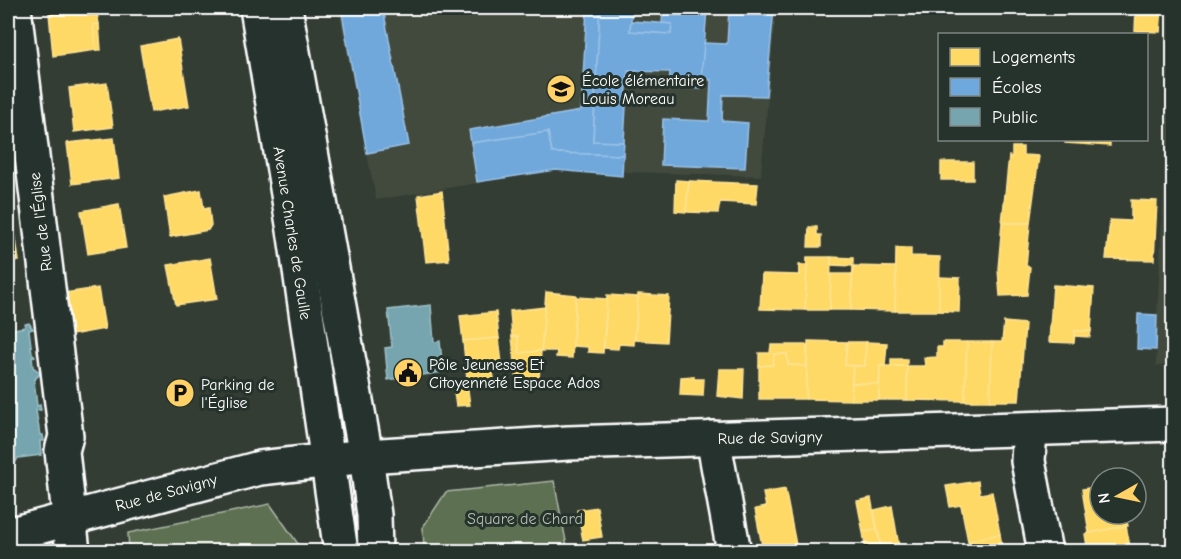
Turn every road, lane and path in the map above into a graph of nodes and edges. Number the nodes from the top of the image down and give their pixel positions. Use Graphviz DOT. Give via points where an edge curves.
graph roads {
  1 [pos="14,8"];
  2 [pos="257,8"];
  3 [pos="285,8"];
  4 [pos="1173,424"];
  5 [pos="1030,430"];
  6 [pos="66,436"];
  7 [pos="713,438"];
  8 [pos="366,456"];
  9 [pos="327,459"];
  10 [pos="126,503"];
  11 [pos="71,517"];
  12 [pos="8,535"];
  13 [pos="73,552"];
  14 [pos="341,552"];
  15 [pos="375,552"];
  16 [pos="734,552"];
  17 [pos="1045,552"];
  1 -- 6 [label="street, Rue de l'Église"];
  2 -- 9 [label="street, Avenue Charles de Gaulle"];
  3 -- 8 [label="street, Avenue Charles de Gaulle"];
  4 -- 5 [label="street, Rue de Savigny"];
  5 -- 7 [label="street, Rue de Savigny"];
  5 -- 17 [label="street" via="1028,461"];
  6 -- 10 [label="street, Rue de l'Église" via="86,484"];
  6 -- 11 [label="street, Rue de l'Église" via="62,451"];
  7 -- 8 [label="street, Rue de Savigny"];
  7 -- 16 [label="street"];
  8 -- 9 [label="street, Rue de Savigny"];
  8 -- 15 [label="street, Avenue Charles de Gaulle"];
  9 -- 10 [label="street, Rue de Savigny" via="260,468"];
  9 -- 14 [label="street, Avenue Charles de Gaulle"];
  10 -- 11 [label="street, Rue de Savigny"];
  11 -- 12 [label="street, Rue de Savigny"];
  11 -- 13 [label="street, Rue de l'Église"];
}
